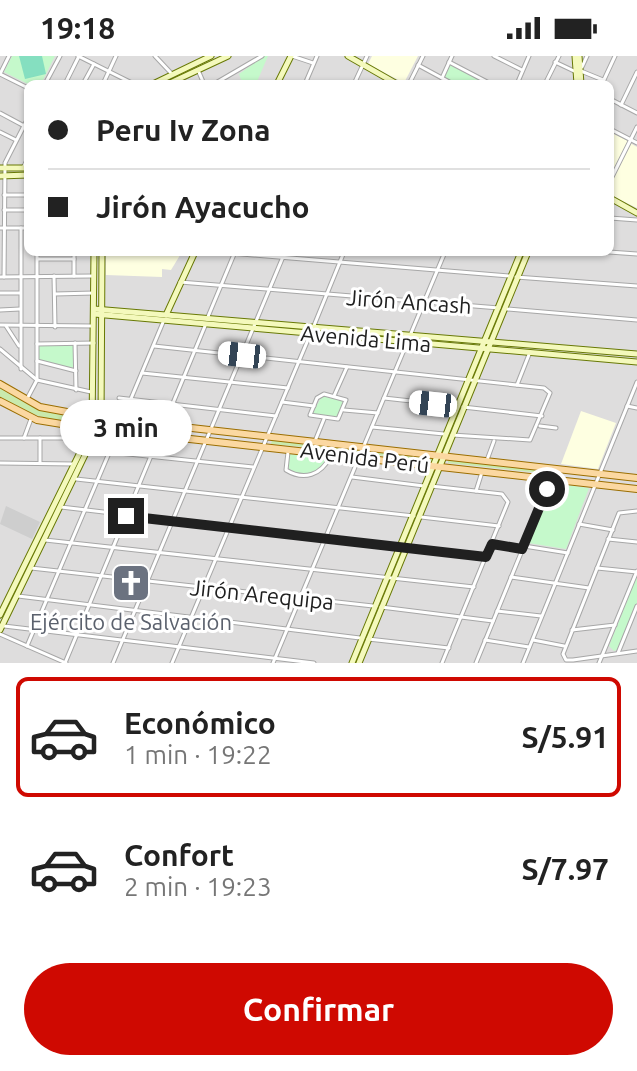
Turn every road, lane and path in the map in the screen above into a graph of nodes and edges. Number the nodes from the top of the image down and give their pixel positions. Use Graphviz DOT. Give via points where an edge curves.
graph roads {
  1 [pos="9,56"];
  2 [pos="60,56"];
  3 [pos="78,56"];
  4 [pos="116,56"];
  5 [pos="155,56"];
  6 [pos="169,56"];
  7 [pos="187,56"];
  8 [pos="211,56"];
  9 [pos="228,56"];
  10 [pos="262,56"];
  11 [pos="292,56"];
  12 [pos="317,56"];
  13 [pos="348,56"];
  14 [pos="367,56"];
  15 [pos="423,56"];
  16 [pos="452,56"];
  17 [pos="494,56"];
  18 [pos="529,56"];
  19 [pos="559,56"];
  20 [pos="577,56"];
  21 [pos="587,56"];
  22 [pos="615,56"];
  23 [pos="449,62"];
  24 [pos="555,62"];
  25 [pos="165,63"];
  26 [pos="313,63"];
  27 [pos="94,64"];
  28 [pos="191,65"];
  29 [pos="362,65"];
  30 [pos="418,65"];
  31 [pos="198,70"];
  32 [pos="522,70"];
  33 [pos="109,71"];
  34 [pos="579,71"];
  35 [pos="637,72"];
  36 [pos="0,74"];
  37 [pos="172,74"];
  38 [pos="442,78"];
  39 [pos="47,80"];
  40 [pos="67,80"];
  41 [pos="85,80"];
  42 [pos="105,80"];
  43 [pos="126,80"];
  44 [pos="161,80"];
  45 [pos="177,80"];
  46 [pos="202,80"];
  47 [pos="226,80"];
  48 [pos="279,80"];
  49 [pos="307,80"];
  50 [pos="356,80"];
  51 [pos="390,80"];
  52 [pos="411,80"];
  53 [pos="446,80"];
  54 [pos="483,80"];
  55 [pos="518,80"];
  56 [pos="547,80"];
  57 [pos="579,80"];
  58 [pos="598,80"];
  59 [pos="603,80"];
  60 [pos="24,86"];
  61 [pos="614,101"];
  62 [pos="621,105"];
  63 [pos="0,113"];
  64 [pos="637,113"];
  65 [pos="24,126"];
  66 [pos="637,127"];
  67 [pos="24,130"];
  68 [pos="614,131"];
  69 [pos="0,132"];
  70 [pos="16,140"];
  71 [pos="631,140"];
  72 [pos="637,143"];
  73 [pos="2,168"];
  74 [pos="24,168"];
  75 [pos="614,173"];
  76 [pos="24,175"];
  77 [pos="2,176"];
  78 [pos="4,195"];
  79 [pos="24,195"];
  80 [pos="614,200"];
  81 [pos="4,210"];
  82 [pos="24,210"];
  83 [pos="637,213"];
  84 [pos="614,218"];
  85 [pos="637,220"];
  86 [pos="2,228"];
  87 [pos="21,228"];
  88 [pos="614,252"];
  89 [pos="637,254"];
  90 [pos="38,256"];
  91 [pos="94,256"];
  92 [pos="102,256"];
  93 [pos="193,256"];
  94 [pos="234,256"];
  95 [pos="271,256"];
  96 [pos="342,256"];
  97 [pos="443,256"];
  98 [pos="520,256"];
  99 [pos="526,256"];
  100 [pos="283,257"];
  101 [pos="38,259"];
  102 [pos="74,259"];
  103 [pos="2,260"];
  104 [pos="339,262"];
  105 [pos="437,270"];
  106 [pos="54,276"];
  107 [pos="74,276"];
  108 [pos="514,276"];
  109 [pos="2,277"];
  110 [pos="21,277"];
  111 [pos="37,277"];
  112 [pos="94,277"];
  113 [pos="102,277"];
  114 [pos="180,282"];
  115 [pos="221,286"];
  116 [pos="637,286"];
  117 [pos="270,290"];
  118 [pos="0,293"];
  119 [pos="21,293"];
  120 [pos="94,293"];
  121 [pos="55,294"];
  122 [pos="326,295"];
  123 [pos="424,302"];
  124 [pos="21,309"];
  125 [pos="501,309"];
  126 [pos="0,310"];
  127 [pos="98,312"];
  128 [pos="165,318"];
  129 [pos="637,320"];
  130 [pos="206,321"];
  131 [pos="0,325"];
  132 [pos="254,325"];
  133 [pos="6,326"];
  134 [pos="20,326"];
  135 [pos="94,326"];
  136 [pos="38,327"];
  137 [pos="55,327"];
  138 [pos="312,330"];
  139 [pos="409,338"];
  140 [pos="487,341"];
  141 [pos="75,343"];
  142 [pos="94,343"];
  143 [pos="37,344"];
  144 [pos="154,346"];
  145 [pos="20,348"];
  146 [pos="484,348"];
  147 [pos="0,349"];
  148 [pos="193,350"];
  149 [pos="603,351"];
  150 [pos="530,352"];
  151 [pos="637,354"];
  152 [pos="242,355"];
  153 [pos="600,359"];
  154 [pos="37,361"];
  155 [pos="299,361"];
  156 [pos="637,362"];
  157 [pos="347,367"];
  158 [pos="21,369"];
  159 [pos="76,371"];
  160 [pos="395,372"];
  161 [pos="142,373"];
  162 [pos="183,378"];
  163 [pos="37,380"];
  164 [pos="472,380"];
  165 [pos="231,382"];
  166 [pos="637,382"];
  167 [pos="0,384"];
  168 [pos="517,385"];
  169 [pos="288,388"];
  170 [pos="76,390"];
  171 [pos="95,392"];
  172 [pos="334,396"];
  173 [pos="119,398"];
  174 [pos="384,398"];
  175 [pos="131,399"];
  176 [pos="0,401"];
  177 [pos="27,401"];
  178 [pos="282,402"];
  179 [pos="171,405"];
  180 [pos="314,406"];
  181 [pos="627,406"];
  182 [pos="461,407"];
  183 [pos="637,408"];
  184 [pos="219,410"];
  185 [pos="344,410"];
  186 [pos="378,413"];
  187 [pos="276,416"];
  188 [pos="542,416"];
  189 [pos="32,418"];
  190 [pos="98,418"];
  191 [pos="324,419"];
  192 [pos="122,420"];
  193 [pos="163,424"];
  194 [pos="538,425"];
  195 [pos="74,426"];
  196 [pos="372,427"];
  197 [pos="556,428"];
  198 [pos="96,429"];
  199 [pos="212,429"];
  200 [pos="118,430"];
  201 [pos="159,435"];
  202 [pos="449,435"];
  203 [pos="267,436"];
  204 [pos="0,437"];
  205 [pos="24,438"];
  206 [pos="40,438"];
  207 [pos="494,439"];
  208 [pos="206,440"];
  209 [pos="315,441"];
  210 [pos="86,444"];
  211 [pos="262,445"];
  212 [pos="364,446"];
  213 [pos="289,448"];
  214 [pos="109,452"];
  215 [pos="331,453"];
  216 [pos="441,455"];
  217 [pos="150,457"];
  218 [pos="360,457"];
  219 [pos="487,460"];
  220 [pos="197,461"];
  221 [pos="0,463"];
  222 [pos="40,463"];
  223 [pos="74,464"];
  224 [pos="437,465"];
  225 [pos="254,467"];
  226 [pos="556,468"];
  227 [pos="483,470"];
  228 [pos="600,473"];
  229 [pos="68,476"];
  230 [pos="351,477"];
  231 [pos="637,478"];
  232 [pos="75,479"];
  233 [pos="551,479"];
  234 [pos="96,482"];
  235 [pos="595,484"];
  236 [pos="428,486"];
  237 [pos="137,487"];
  238 [pos="637,489"];
  239 [pos="476,491"];
  240 [pos="186,492"];
  241 [pos="241,497"];
  242 [pos="57,506"];
  243 [pos="339,507"];
  244 [pos="85,511"];
  245 [pos="637,511"];
  246 [pos="126,516"];
  247 [pos="416,516"];
  248 [pos="173,521"];
  249 [pos="579,524"];
  250 [pos="499,526"];
  251 [pos="228,528"];
  252 [pos="613,530"];
  253 [pos="326,537"];
  254 [pos="608,539"];
  255 [pos="45,540"];
  256 [pos="71,542"];
  257 [pos="637,542"];
  258 [pos="492,544"];
  259 [pos="113,546"];
  260 [pos="403,547"];
  261 [pos="523,547"];
  262 [pos="161,552"];
  263 [pos="568,553"];
  264 [pos="486,557"];
  265 [pos="216,558"];
  266 [pos="31,568"];
  267 [pos="313,568"];
  268 [pos="597,568"];
  269 [pos="59,572"];
  270 [pos="637,572"];
  271 [pos="100,576"];
  272 [pos="391,577"];
  273 [pos="511,577"];
  274 [pos="149,581"];
  275 [pos="557,583"];
  276 [pos="474,587"];
  277 [pos="204,588"];
  278 [pos="589,588"];
  279 [pos="14,595"];
  280 [pos="301,597"];
  281 [pos="47,601"];
  282 [pos="89,605"];
  283 [pos="637,606"];
  284 [pos="378,607"];
  285 [pos="135,611"];
  286 [pos="497,611"];
  287 [pos="0,615"];
  288 [pos="542,616"];
  289 [pos="191,618"];
  290 [pos="462,618"];
  291 [pos="493,621"];
  292 [pos="637,622"];
  293 [pos="630,623"];
  294 [pos="615,625"];
  295 [pos="288,628"];
  296 [pos="1,630"];
  297 [pos="35,630"];
  298 [pos="572,630"];
  299 [pos="76,635"];
  300 [pos="365,638"];
  301 [pos="485,640"];
  302 [pos="533,640"];
  303 [pos="123,642"];
  304 [pos="27,646"];
  305 [pos="566,646"];
  306 [pos="530,647"];
  307 [pos="178,648"];
  308 [pos="449,648"];
  309 [pos="637,651"];
  310 [pos="527,653"];
  311 [pos="618,653"];
  312 [pos="602,656"];
  313 [pos="274,661"];
  314 [pos="66,663"];
  315 [pos="113,663"];
  316 [pos="172,663"];
  317 [pos="314,663"];
  318 [pos="352,663"];
  319 [pos="359,663"];
  320 [pos="442,663"];
  321 [pos="476,663"];
  322 [pos="523,663"];
  323 [pos="529,663"];
  324 [pos="599,663"];
  1 -- 36 [label="street"];
  2 -- 39 [label="street"];
  3 -- 27 [label="street"];
  3 -- 40 [label="street"];
  4 -- 33 [label="street"];
  5 -- 25 [label="street"];
  6 -- 25 [label="street"];
  7 -- 28 [label="street"];
  8 -- 28 [label="main road"];
  9 -- 31 [label="main road"];
  10 -- 47 [label="street"];
  11 -- 26 [label="street"];
  11 -- 48 [label="main road"];
  12 -- 26 [label="street"];
  13 -- 29 [label="main road"];
  14 -- 29 [label="street"];
  15 -- 30 [label="street"];
  16 -- 23 [label="street"];
  17 -- 32 [label="street"];
  18 -- 32 [label="street"];
  19 -- 24 [label="street"];
  20 -- 34 [label="main road"];
  21 -- 34 [label="street"];
  22 -- 59 [label="street"];
  23 -- 38 [label="street"];
  23 -- 54 [label="street"];
  24 -- 34 [label="street"];
  24 -- 56 [label="street"];
  25 -- 37 [label="street"];
  26 -- 49 [label="street"];
  27 -- 33 [label="street"];
  27 -- 41 [label="street"];
  28 -- 37 [label="main road"];
  29 -- 50 [label="street"];
  29 -- 51 [label="main road"];
  30 -- 38 [label="street"];
  30 -- 52 [label="street"];
  31 -- 45 [label="main road"];
  31 -- 46 [label="street"];
  32 -- 55 [label="street"];
  33 -- 42 [label="street"];
  33 -- 43 [label="street"];
  34 -- 57 [label="main road"];
  34 -- 58 [label="street"];
  35 -- 62 [label="street"];
  36 -- 60 [label="street"];
  37 -- 44 [label="main road"];
  38 -- 53 [label="street"];
  61 -- 62 [label="street"];
  62 -- 64 [label="street"];
  63 -- 65 [label="street"];
  66 -- 71 [label="street"];
  67 -- 70 [label="street"];
  68 -- 71 [label="street"];
  69 -- 70 [label="street"];
  70 -- 73 [label="street"];
  71 -- 72 [label="street"];
  71 -- 75 [label="street"];
  73 -- 74 [label="main road"];
  73 -- 77 [label="street"];
  76 -- 77 [label="main road"];
  77 -- 78 [label="street"];
  78 -- 79 [label="street"];
  78 -- 81 [label="street"];
  80 -- 83 [label="main road"];
  81 -- 82 [label="street"];
  81 -- 86 [label="street"];
  84 -- 85 [label="street"];
  86 -- 87 [label="street"];
  86 -- 103 [label="street"];
  87 -- 110 [label="street"];
  88 -- 89 [label="street"];
  90 -- 101 [label="street"];
  91 -- 112 [label="main road"];
  92 -- 113 [label="main road"];
  93 -- 114 [label="main road"];
  94 -- 115 [label="street"];
  95 -- 100 [label="street"];
  96 -- 104 [label="street"];
  97 -- 105 [label="street"];
  98 -- 108 [label="main road"];
  99 -- 108 [label="main road"];
  100 -- 104 [label="street"];
  100 -- 117 [label="street"];
  101 -- 102 [label="street"];
  101 -- 111 [label="street"];
  102 -- 107 [label="street"];
  103 -- 109 [label="street"];
  104 -- 105 [label="street"];
  104 -- 122 [label="street"];
  105 -- 108 [label="street"];
  105 -- 123 [label="street"];
  106 -- 107 [label="street"];
  106 -- 111 [label="street"];
  106 -- 121 [label="street"];
  107 -- 112 [label="street"];
  108 -- 116 [label="street"];
  108 -- 125 [label="main road"];
  109 -- 110 [label="street"];
  110 -- 111 [label="street"];
  110 -- 119 [label="street"];
  111 -- 136 [label="street"];
  112 -- 113 [label="street"];
  112 -- 120 [label="main road"];
  113 -- 127 [label="main road"];
  114 -- 115 [label="street, Jirón Ancash"];
  114 -- 128 [label="main road"];
  115 -- 117 [label="street, Jirón Ancash"];
  115 -- 130 [label="street"];
  117 -- 122 [label="street, Jirón Ancash"];
  117 -- 132 [label="street"];
  118 -- 119 [label="street"];
  119 -- 124 [label="street"];
  120 -- 121 [label="street"];
  120 -- 127 [label="main road"];
  121 -- 137 [label="street"];
  122 -- 123 [label="street, Jirón Ancash"];
  122 -- 138 [label="street"];
  123 -- 125 [label="street, Jirón Ancash"];
  123 -- 139 [label="street"];
  124 -- 126 [label="street"];
  124 -- 134 [label="street"];
  125 -- 129 [label="street, Jirón Ancash"];
  125 -- 140 [label="main road"];
  127 -- 128 [label="main road, Avenida Lima"];
  127 -- 135 [label="main road"];
  127 -- 190 [label="main road"];
  128 -- 130 [label="main road, Avenida Lima"];
  128 -- 144 [label="street"];
  130 -- 132 [label="main road, Avenida Lima"];
  130 -- 148 [label="street"];
  131 -- 133 [label="street"];
  132 -- 138 [label="main road, Avenida Lima"];
  132 -- 152 [label="street"];
  133 -- 134 [label="street"];
  133 -- 145 [label="street"];
  134 -- 136 [label="street"];
  134 -- 145 [label="street"];
  135 -- 137 [label="street"];
  135 -- 142 [label="main road"];
  136 -- 137 [label="street"];
  136 -- 143 [label="street"];
  138 -- 139 [label="main road, Avenida Lima"];
  138 -- 155 [label="street"];
  139 -- 140 [label="main road, Avenida Lima"];
  139 -- 146 [label="main road, Avenida Lima"];
  139 -- 160 [label="street"];
  140 -- 146 [label="main road"];
  140 -- 149 [label="main road, Avenida Lima"];
  141 -- 142 [label="street"];
  141 -- 143 [label="street"];
  141 -- 159 [label="street"];
  142 -- 171 [label="main road"];
  143 -- 154 [label="street"];
  144 -- 148 [label="street"];
  144 -- 161 [label="street"];
  145 -- 158 [label="street"];
  146 -- 150 [label="main road, Avenida Lima"];
  146 -- 164 [label="main road"];
  147 -- 158 [label="street"];
  148 -- 152 [label="street"];
  148 -- 162 [label="street"];
  149 -- 151 [label="main road, Avenida Lima"];
  149 -- 153 [label="main road"];
  150 -- 153 [label="main road, Avenida Lima"];
  150 -- 168 [label="street"];
  152 -- 155 [label="street"];
  152 -- 165 [label="street"];
  153 -- 156 [label="main road, Avenida Lima"];
  154 -- 159 [label="street"];
  154 -- 163 [label="street"];
  155 -- 157 [label="street"];
  155 -- 169 [label="street"];
  157 -- 160 [label="street"];
  157 -- 172 [label="street"];
  158 -- 163 [label="street"];
  159 -- 170 [label="street"];
  160 -- 164 [label="street"];
  160 -- 174 [label="street"];
  161 -- 162 [label="street"];
  161 -- 175 [label="street"];
  162 -- 165 [label="street"];
  162 -- 179 [label="street"];
  163 -- 170 [label="street"];
  163 -- 177 [label="street"];
  164 -- 168 [label="street"];
  164 -- 182 [label="main road"];
  165 -- 169 [label="street"];
  165 -- 184 [label="street"];
  166 -- 181 [label="street"];
  167 -- 177 [label="main road, Avenida Perú"];
  168 -- 188 [label="street" via="544,388 550,396"];
  169 -- 178 [label="street"];
  170 -- 171 [label="street"];
  171 -- 190 [label="main road"];
  172 -- 180 [label="street" via="319,395"];
  172 -- 185 [label="street" via="346,400"];
  173 -- 175 [label="street"];
  174 -- 182 [label="street"];
  174 -- 186 [label="street"];
  175 -- 179 [label="street"];
  175 -- 192 [label="street"];
  176 -- 189 [label="main road, Avenida Perú"];
  177 -- 190 [label="main road, Avenida Perú"];
  178 -- 180 [label="street"];
  178 -- 187 [label="street"];
  179 -- 184 [label="street"];
  179 -- 193 [label="street"];
  180 -- 191 [label="street" via="311,416"];
  181 -- 183 [label="street"];
  181 -- 228 [label="street"];
  182 -- 188 [label="street"];
  182 -- 202 [label="main road"];
  184 -- 187 [label="street"];
  184 -- 199 [label="street"];
  185 -- 186 [label="street"];
  185 -- 191 [label="street" via="338,419"];
  186 -- 196 [label="street"];
  187 -- 203 [label="street"];
  188 -- 194 [label="street"];
  189 -- 195 [label="main road, Avenida Perú"];
  189 -- 205 [label="street"];
  190 -- 192 [label="main road, Avenida Perú"];
  190 -- 198 [label="main road"];
  191 -- 209 [label="street"];
  192 -- 193 [label="main road, Avenida Perú"];
  193 -- 199 [label="main road, Avenida Perú"];
  193 -- 201 [label="street"];
  194 -- 197 [label="street"];
  194 -- 207 [label="street" via="532,439 523,442"];
  195 -- 198 [label="main road, Avenida Perú"];
  195 -- 210 [label="main road"];
  196 -- 202 [label="street"];
  196 -- 212 [label="street"];
  198 -- 200 [label="main road, Avenida Perú"];
  198 -- 210 [label="main road"];
  199 -- 203 [label="main road, Avenida Perú"];
  199 -- 208 [label="street"];
  200 -- 201 [label="main road, Avenida Perú"];
  200 -- 214 [label="street"];
  201 -- 208 [label="main road, Avenida Perú"];
  201 -- 217 [label="street"];
  202 -- 207 [label="street"];
  202 -- 216 [label="main road"];
  203 -- 209 [label="main road, Avenida Perú"];
  203 -- 211 [label="street"];
  204 -- 205 [label="street"];
  205 -- 206 [label="street"];
  206 -- 210 [label="street"];
  206 -- 222 [label="street"];
  207 -- 219 [label="street"];
  208 -- 211 [label="main road, Avenida Perú"];
  208 -- 220 [label="street"];
  209 -- 212 [label="main road, Avenida Perú"];
  210 -- 214 [label="street"];
  210 -- 223 [label="main road"];
  210 -- 232 [label="main road"];
  211 -- 213 [label="main road, Avenida Perú"];
  211 -- 225 [label="street"];
  212 -- 216 [label="main road, Avenida Perú"];
  212 -- 218 [label="street"];
  213 -- 215 [label="main road, Avenida Perú"];
  213 -- 215 [label="street" via="285,467 298,476 319,471"];
  214 -- 217 [label="street"];
  214 -- 234 [label="street"];
  215 -- 218 [label="main road, Avenida Perú"];
  216 -- 219 [label="main road, Avenida Perú"];
  216 -- 224 [label="main road"];
  217 -- 220 [label="street"];
  217 -- 237 [label="street"];
  218 -- 224 [label="main road, Avenida Perú"];
  218 -- 230 [label="street"];
  219 -- 226 [label="main road, Avenida Perú"];
  220 -- 225 [label="street"];
  220 -- 240 [label="street"];
  221 -- 222 [label="street"];
  222 -- 223 [label="street"];
  223 -- 229 [label="main road"];
  224 -- 227 [label="main road, Avenida Perú"];
  224 -- 236 [label="main road"];
  225 -- 241 [label="street"];
  226 -- 228 [label="main road, Avenida Perú"];
  226 -- 233 [label="street"];
  227 -- 233 [label="main road, Avenida Perú"];
  227 -- 239 [label="street"];
  228 -- 231 [label="main road, Avenida Perú"];
  228 -- 235 [label="street"];
  229 -- 232 [label="street"];
  229 -- 242 [label="main road"];
  230 -- 236 [label="street"];
  230 -- 243 [label="street"];
  232 -- 234 [label="street"];
  232 -- 242 [label="main road"];
  233 -- 235 [label="main road, Avenida Perú"];
  233 -- 261 [label="street"];
  234 -- 237 [label="street"];
  234 -- 244 [label="street"];
  235 -- 238 [label="main road, Avenida Perú"];
  235 -- 249 [label="street"];
  236 -- 239 [label="street"];
  236 -- 247 [label="main road"];
  237 -- 240 [label="street"];
  237 -- 246 [label="street"];
  239 -- 250 [label="street" via="502,494 508,502"];
  240 -- 241 [label="street"];
  240 -- 248 [label="street"];
  241 -- 243 [label="street"];
  241 -- 251 [label="street"];
  242 -- 244 [label="street"];
  242 -- 255 [label="main road"];
  242 -- 279 [label="main road"];
  243 -- 247 [label="street"];
  243 -- 253 [label="street"];
  244 -- 246 [label="street"];
  244 -- 256 [label="street"];
  245 -- 252 [label="street" via="619,513"];
  246 -- 248 [label="street"];
  246 -- 259 [label="street"];
  247 -- 250 [label="street"];
  247 -- 260 [label="main road"];
  248 -- 251 [label="street"];
  248 -- 262 [label="street"];
  249 -- 252 [label="street"];
  249 -- 263 [label="street"];
  250 -- 258 [label="street"];
  251 -- 253 [label="street"];
  251 -- 265 [label="street"];
  252 -- 254 [label="street"];
  253 -- 260 [label="street"];
  253 -- 267 [label="street"];
  254 -- 257 [label="street"];
  254 -- 268 [label="street"];
  255 -- 256 [label="street"];
  255 -- 266 [label="main road"];
  256 -- 259 [label="street"];
  256 -- 269 [label="street"];
  258 -- 261 [label="street"];
  258 -- 264 [label="street"];
  259 -- 262 [label="street"];
  259 -- 271 [label="street"];
  260 -- 264 [label="street"];
  260 -- 272 [label="main road"];
  261 -- 263 [label="street"];
  261 -- 273 [label="street"];
  262 -- 265 [label="street"];
  262 -- 274 [label="street"];
  263 -- 275 [label="street"];
  264 -- 276 [label="street"];
  265 -- 267 [label="street"];
  265 -- 277 [label="street"];
  266 -- 269 [label="street, Jirón Arequipa"];
  266 -- 279 [label="main road"];
  267 -- 272 [label="street"];
  267 -- 280 [label="street"];
  268 -- 270 [label="street"];
  268 -- 278 [label="street"];
  269 -- 271 [label="street, Jirón Arequipa"];
  269 -- 281 [label="street"];
  270 -- 294 [label="street"];
  271 -- 274 [label="street, Jirón Arequipa"];
  271 -- 282 [label="street"];
  272 -- 276 [label="street"];
  272 -- 284 [label="main road"];
  273 -- 275 [label="street"];
  273 -- 286 [label="street"];
  274 -- 277 [label="street, Jirón Arequipa"];
  274 -- 285 [label="street"];
  275 -- 278 [label="street"];
  275 -- 288 [label="street"];
  276 -- 290 [label="street"];
  277 -- 280 [label="street, Jirón Arequipa"];
  277 -- 289 [label="street"];
  278 -- 298 [label="street"];
  279 -- 281 [label="street"];
  279 -- 287 [label="main road"];
  279 -- 296 [label="main road"];
  280 -- 284 [label="street, Jirón Arequipa"];
  280 -- 295 [label="street"];
  281 -- 282 [label="street"];
  281 -- 297 [label="street"];
  282 -- 285 [label="street"];
  282 -- 299 [label="street"];
  283 -- 293 [label="street"];
  284 -- 290 [label="street, Jirón Arequipa"];
  284 -- 300 [label="main road"];
  285 -- 289 [label="street"];
  285 -- 303 [label="street"];
  286 -- 288 [label="street"];
  286 -- 291 [label="street"];
  288 -- 302 [label="street"];
  289 -- 295 [label="street"];
  289 -- 307 [label="street"];
  290 -- 291 [label="street, Jirón Arequipa"];
  290 -- 308 [label="street"];
  291 -- 301 [label="street"];
  292 -- 293 [label="street"];
  293 -- 311 [label="street"];
  294 -- 298 [label="street"];
  294 -- 312 [label="street"];
  295 -- 300 [label="street"];
  295 -- 313 [label="street"];
  296 -- 297 [label="street"];
  296 -- 304 [label="street"];
  297 -- 299 [label="street"];
  297 -- 304 [label="street"];
  298 -- 305 [label="street"];
  299 -- 303 [label="street"];
  299 -- 314 [label="street"];
  300 -- 308 [label="street"];
  300 -- 318 [label="main road"];
  300 -- 319 [label="main road"];
  301 -- 306 [label="street"];
  301 -- 321 [label="street"];
  302 -- 305 [label="street"];
  302 -- 306 [label="street"];
  303 -- 307 [label="street"];
  303 -- 315 [label="street"];
  304 -- 314 [label="street"];
  305 -- 312 [label="street" via="566,660"];
  306 -- 310 [label="street"];
  307 -- 313 [label="street"];
  307 -- 316 [label="street"];
  308 -- 320 [label="street"];
  309 -- 311 [label="street"];
  310 -- 322 [label="street"];
  310 -- 323 [label="street"];
  311 -- 312 [label="street"];
  312 -- 324 [label="street"];
  313 -- 317 [label="street"];
}
